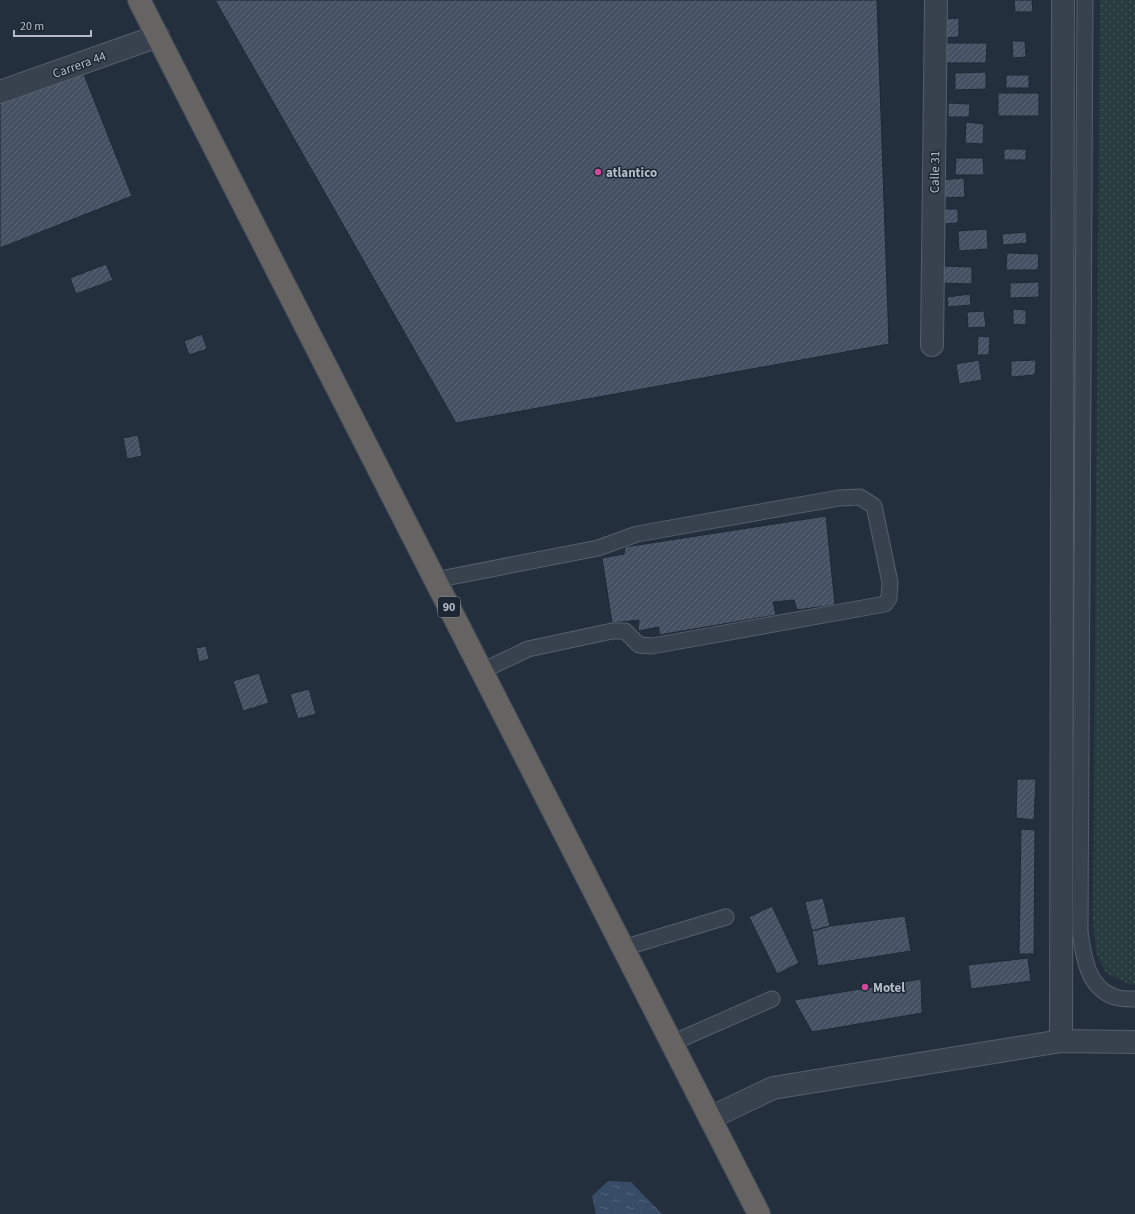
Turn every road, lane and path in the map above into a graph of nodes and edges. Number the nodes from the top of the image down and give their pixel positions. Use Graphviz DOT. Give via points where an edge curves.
graph roads {
  1 [pos="139,0"];
  2 [pos="936,0"];
  3 [pos="1062,0"];
  4 [pos="1085,0"];
  5 [pos="158,36"];
  6 [pos="0,92"];
  7 [pos="932,344"];
  8 [pos="435,580"];
  9 [pos="482,671"];
  10 [pos="726,917"];
  11 [pos="623,948"];
  12 [pos="772,999"];
  13 [pos="1135,999"];
  14 [pos="1060,1041"];
  15 [pos="1135,1042"];
  16 [pos="672,1043"];
  17 [pos="710,1118"];
  18 [pos="759,1214"];
  1 -- 5 [label="highway, 90"];
  2 -- 7 [label="street, Calle 31"];
  3 -- 14 [label="street"];
  4 -- 13 [label="lane" via="1080,932 1084,962 1095,983 1108,995"];
  5 -- 6 [label="street, Carrera 44"];
  5 -- 8 [label="highway, 90"];
  8 -- 9 [label="highway, 90"];
  8 -- 9 [label="lane" via="598,548 637,534 831,500 860,497 874,506 890,582 889,598 885,604 652,646 639,645 624,631 612,631 528,649"];
  9 -- 11 [label="highway, 90"];
  10 -- 11 [label="lane"];
  11 -- 16 [label="highway, 90"];
  12 -- 16 [label="lane"];
  14 -- 15 [label="street"];
  14 -- 17 [label="street" via="772,1088"];
  16 -- 17 [label="highway, 90"];
  17 -- 18 [label="highway, 90"];
}
